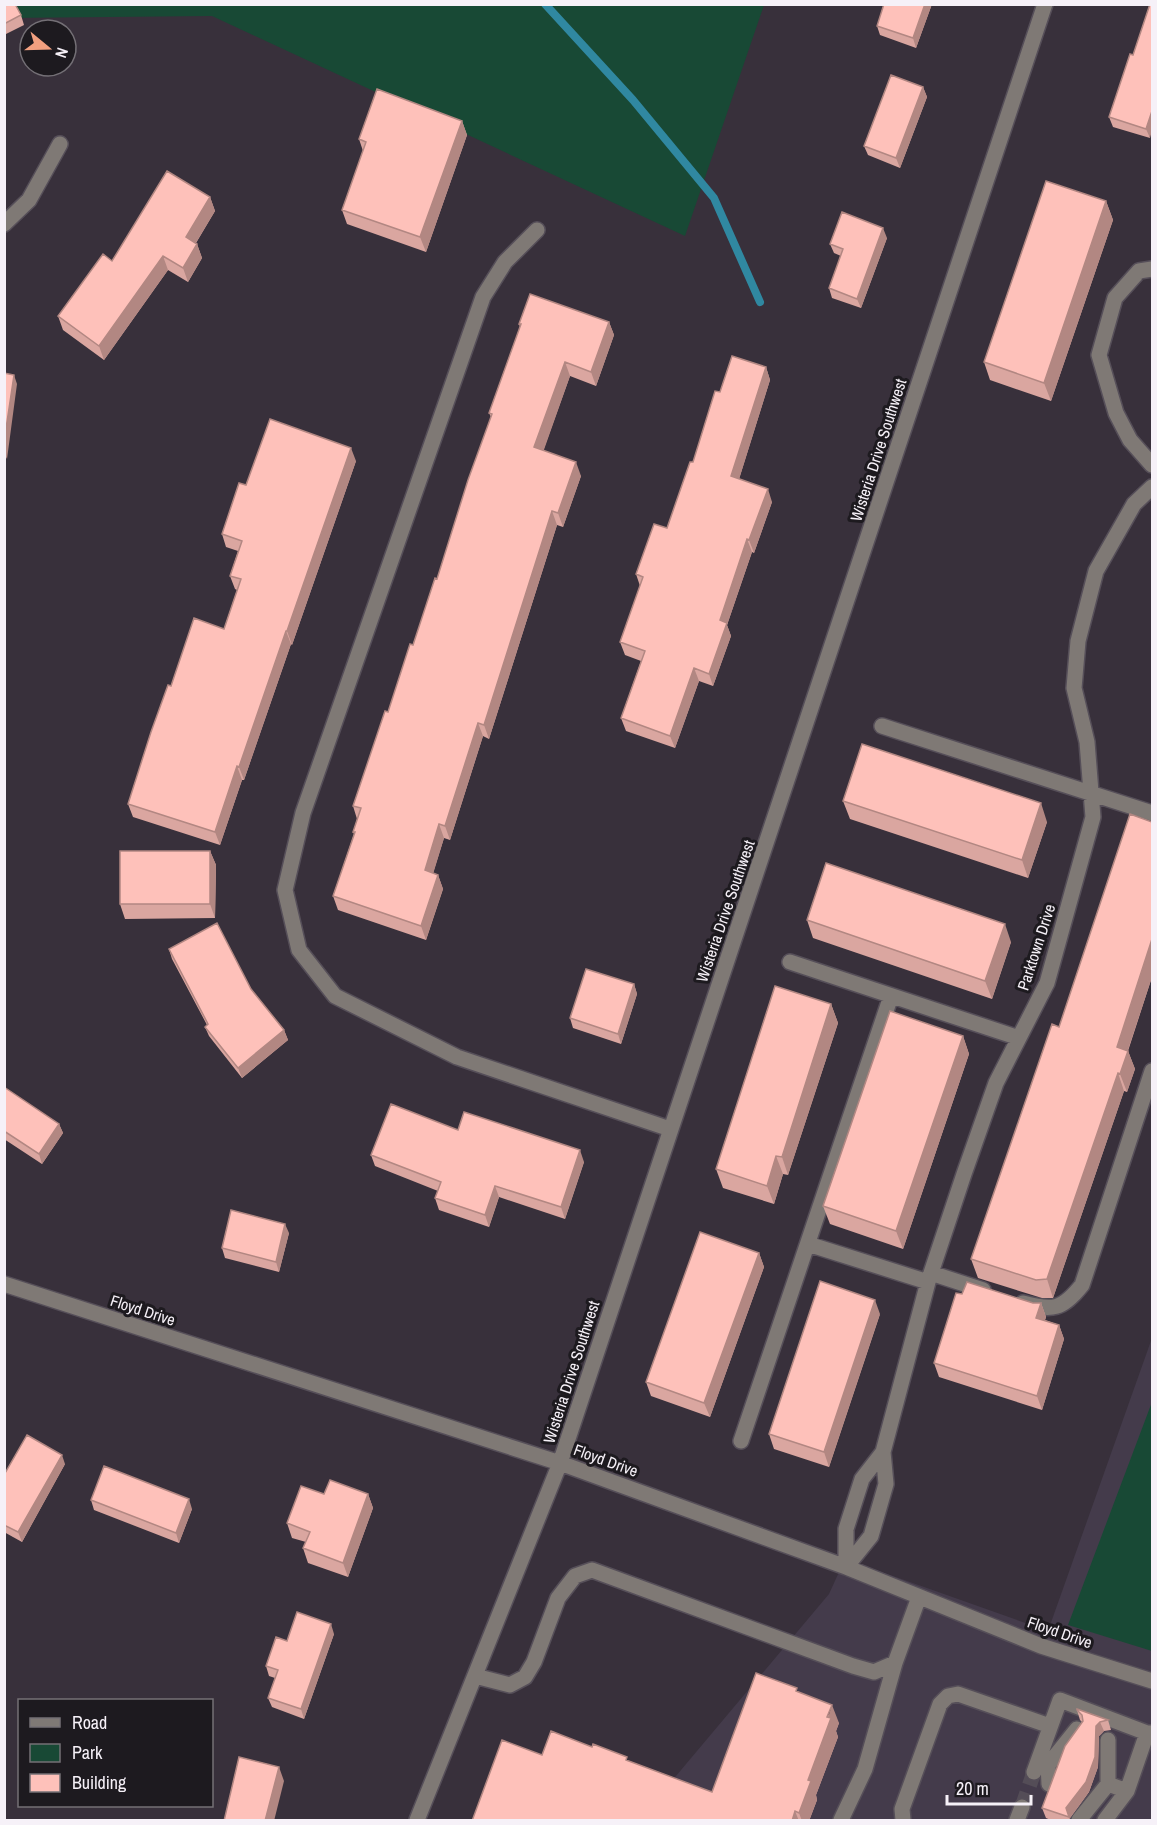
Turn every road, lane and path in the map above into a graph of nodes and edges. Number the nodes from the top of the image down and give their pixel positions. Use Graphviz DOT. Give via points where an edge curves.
graph roads {
  1 [pos="1045,4"];
  2 [pos="60,144"];
  3 [pos="4,224"];
  4 [pos="537,230"];
  5 [pos="1152,269"];
  6 [pos="1152,465"];
  7 [pos="1152,487"];
  8 [pos="882,726"];
  9 [pos="1091,792"];
  10 [pos="1152,813"];
  11 [pos="790,962"];
  12 [pos="891,996"];
  13 [pos="1019,1038"];
  14 [pos="1152,1071"];
  15 [pos="670,1129"];
  16 [pos="808,1244"];
  17 [pos="929,1278"];
  18 [pos="4,1284"];
  19 [pos="741,1441"];
  20 [pos="882,1452"];
  21 [pos="560,1463"];
  22 [pos="846,1567"];
  23 [pos="919,1597"];
  24 [pos="895,1663"];
  25 [pos="475,1676"];
  26 [pos="1152,1681"];
  27 [pos="1050,1726"];
  28 [pos="1077,1729"];
  29 [pos="1150,1733"];
  30 [pos="1108,1740"];
  31 [pos="1067,1758"];
  32 [pos="1040,1766"];
  33 [pos="1097,1769"];
  34 [pos="1108,1784"];
  35 [pos="1053,1785"];
  36 [pos="1127,1791"];
  37 [pos="1087,1797"];
  38 [pos="1079,1820"];
  39 [pos="417,1821"];
  40 [pos="841,1821"];
  41 [pos="903,1821"];
  42 [pos="1105,1821"];
  1 -- 15 [label="street, Wisteria Drive Southwest"];
  2 -- 3 [label="street" via="29,200"];
  4 -- 15 [label="street" via="505,262 483,297 303,813 285,890 299,950 335,996 457,1057"];
  5 -- 6 [label="street" via="1139,271 1115,298 1099,355 1116,413 1130,440"];
  7 -- 9 [label="street, Parktown Drive" via="1134,504 1096,571 1078,641 1074,688 1087,742"];
  8 -- 9 [label="street"];
  9 -- 10 [label="street"];
  9 -- 13 [label="street, Parktown Drive" via="1093,817 1047,983"];
  11 -- 12 [label="street"];
  12 -- 13 [label="street"];
  12 -- 16 [label="street"];
  13 -- 17 [label="street, Parktown Drive" via="996,1083"];
  14 -- 17 [label="street" via="1082,1285 1074,1294 1058,1307 1041,1308"];
  15 -- 21 [label="street, Wisteria Drive Southwest"];
  16 -- 17 [label="street"];
  16 -- 19 [label="street"];
  17 -- 20 [label="street, Parktown Drive"];
  18 -- 21 [label="street, Floyd Drive"];
  20 -- 22 [label="street, Parktown Drive" via="862,1479 849,1519"];
  20 -- 22 [label="street, Parktown Drive" via="886,1484 871,1536"];
  21 -- 22 [label="street, Floyd Drive"];
  21 -- 25 [label="street, Wisteria Drive Southwest"];
  22 -- 23 [label="street, Floyd Drive"];
  23 -- 24 [label="street"];
  23 -- 26 [label="street, Floyd Drive" via="1041,1646"];
  24 -- 25 [label="street" via="874,1672 853,1666 592,1570 575,1576 558,1598 525,1677 510,1685"];
  24 -- 40 [label="street" via="865,1769"];
  25 -- 39 [label="street, Wisteria Drive Southwest"];
  27 -- 29 [label="street" via="1060,1700"];
  27 -- 32 [label="street"];
  27 -- 41 [label="street" via="958,1694 948,1696 940,1704 902,1809"];
  28 -- 32 [label="street"];
  29 -- 36 [label="street"];
  30 -- 34 [label="street"];
  31 -- 32 [label="street"];
  32 -- 35 [label="street"];
  33 -- 34 [label="street"];
  34 -- 36 [label="street"];
  34 -- 37 [label="street"];
  34 -- 38 [label="street"];
  36 -- 42 [label="street"];
}
